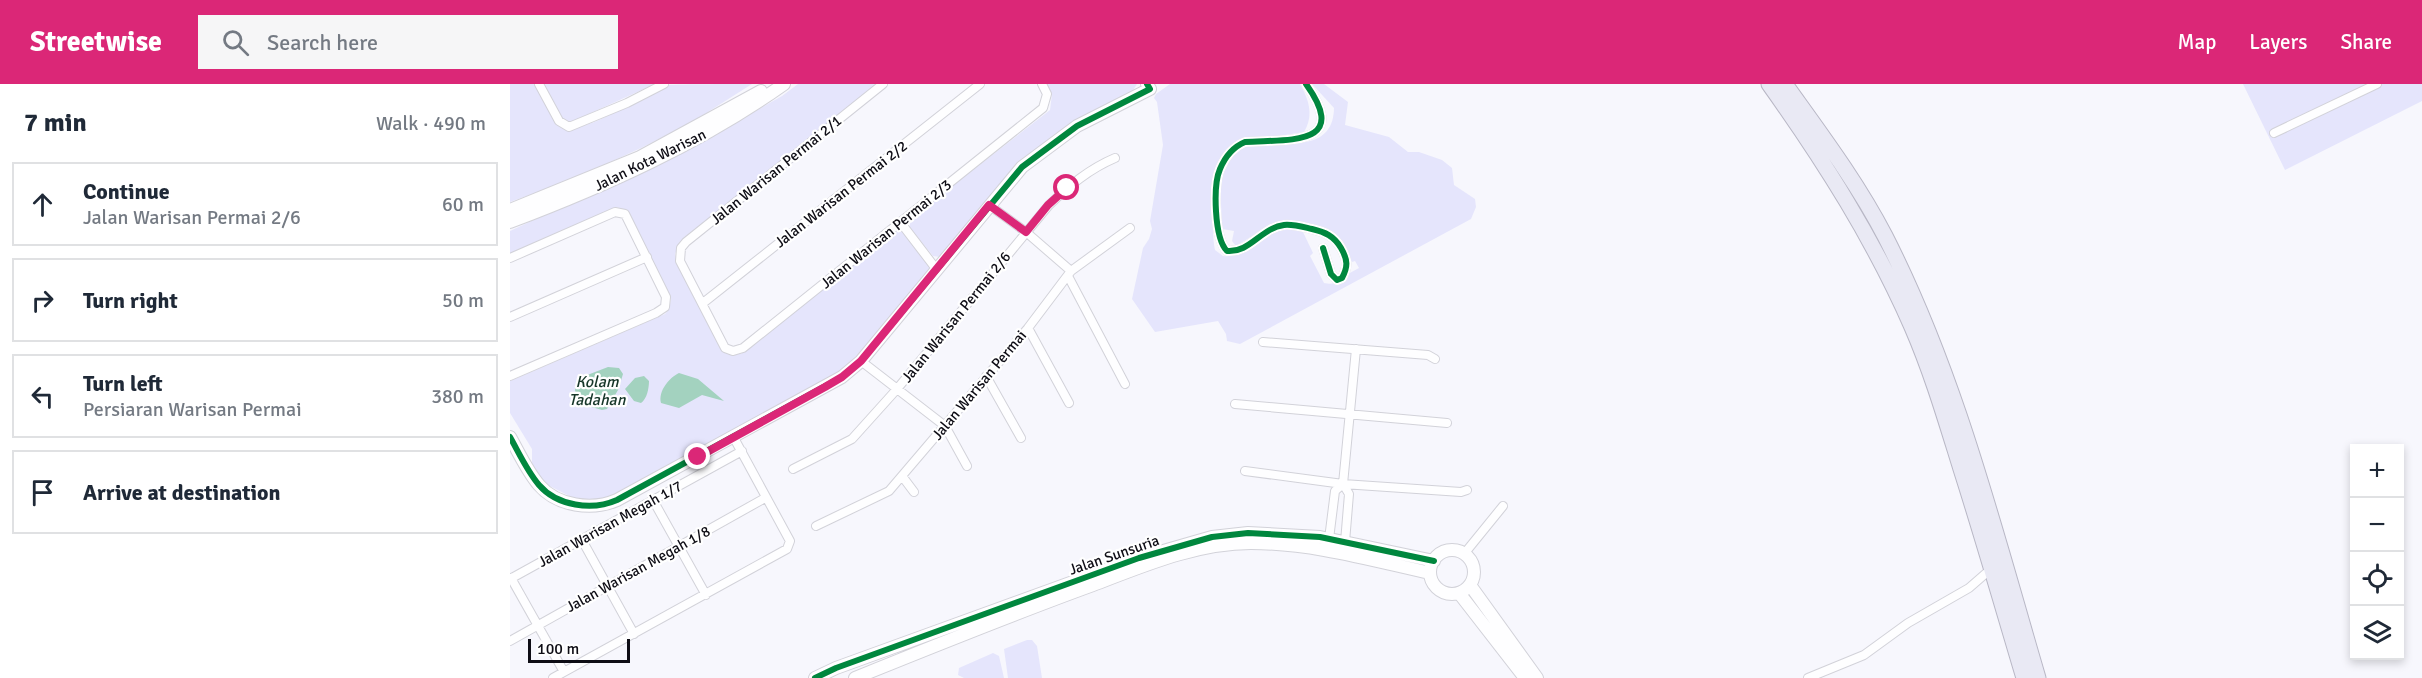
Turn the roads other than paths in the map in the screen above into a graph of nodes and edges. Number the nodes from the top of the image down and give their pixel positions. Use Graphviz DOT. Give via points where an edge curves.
graph roads {
  1 [pos="539,84"];
  2 [pos="664,84"];
  3 [pos="771,84"];
  4 [pos="784,84"];
  5 [pos="883,84"];
  6 [pos="980,84"];
  7 [pos="1042,84"];
  8 [pos="1306,84"];
  9 [pos="1769,84"];
  10 [pos="1785,84"];
  11 [pos="2377,84"];
  12 [pos="1152,86"];
  13 [pos="2274,133"];
  14 [pos="1115,158"];
  15 [pos="989,205"];
  16 [pos="510,209"];
  17 [pos="901,223"];
  18 [pos="510,224"];
  19 [pos="1130,228"];
  20 [pos="1026,232"];
  21 [pos="1323,248"];
  22 [pos="646,257"];
  23 [pos="510,258"];
  24 [pos="937,270"];
  25 [pos="1069,274"];
  26 [pos="703,303"];
  27 [pos="510,317"];
  28 [pos="1028,328"];
  29 [pos="1263,342"];
  30 [pos="1356,349"];
  31 [pos="1435,359"];
  32 [pos="861,361"];
  33 [pos="510,376"];
  34 [pos="986,376"];
  35 [pos="1125,384"];
  36 [pos="897,389"];
  37 [pos="1069,403"];
  38 [pos="1236,404"];
  39 [pos="1350,414"];
  40 [pos="1447,423"];
  41 [pos="945,426"];
  42 [pos="510,437"];
  43 [pos="734,438"];
  44 [pos="1021,438"];
  45 [pos="742,452"];
  46 [pos="967,466"];
  47 [pos="793,469"];
  48 [pos="1245,471"];
  49 [pos="902,476"];
  50 [pos="1344,484"];
  51 [pos="1467,490"];
  52 [pos="914,492"];
  53 [pos="765,498"];
  54 [pos="653,500"];
  55 [pos="1503,506"];
  56 [pos="816,526"];
  57 [pos="1329,539"];
  58 [pos="582,540"];
  59 [pos="1345,543"];
  60 [pos="679,546"];
  61 [pos="1464,554"];
  62 [pos="1432,567"];
  63 [pos="1992,568"];
  64 [pos="511,578"];
  65 [pos="1470,585"];
  66 [pos="608,586"];
  67 [pos="1459,593"];
  68 [pos="706,595"];
  69 [pos="538,625"];
  70 [pos="634,634"];
  71 [pos="510,640"];
  72 [pos="564,672"];
  73 [pos="553,678"];
  74 [pos="815,678"];
  75 [pos="855,678"];
  76 [pos="1525,678"];
  77 [pos="1537,678"];
  78 [pos="1808,678"];
  79 [pos="2024,678"];
  80 [pos="2038,678"];
  1 -- 2 [label="street" via="559,121 569,127"];
  3 -- 16 [label="street, Jalan Kota Warisan" via="640,157"];
  4 -- 18 [label="street, Jalan Kota Warisan" via="684,145"];
  5 -- 26 [label="street, Jalan Warisan Permai 2/1" via="681,248 680,261"];
  6 -- 26 [label="street, Jalan Warisan Permai 2/2"];
  7 -- 17 [label="street, Jalan Warisan Permai 2/3" via="1047,94 1044,108"];
  8 -- 21 [label="street" via="1322,109 1323,119 1318,128 1300,138 1245,142 1231,152 1219,172 1217,231 1227,251 1245,248 1282,225 1324,232 1332,236 1347,261 1342,278 1337,280 1331,274"];
  9 -- 63 [label="highway" via="1828,169 1912,328"];
  10 -- 80 [label="highway" via="1842,164 1878,224 1916,303 1950,388"];
  11 -- 13 [label="street"];
  12 -- 15 [label="street" via="1065,134 1022,167"];
  14 -- 20 [label="street, Jalan Warisan Permai 2/6" via="1067,188"];
  15 -- 20 [label="street"];
  15 -- 24 [label="street"];
  17 -- 24 [label="street"];
  17 -- 26 [label="street, Jalan Warisan Permai 2/3" via="742,348 726,348"];
  19 -- 25 [label="street, Jalan Warisan Permai"];
  20 -- 25 [label="street"];
  20 -- 36 [label="street, Jalan Warisan Permai 2/6"];
  22 -- 23 [label="street" via="625,214 615,212"];
  22 -- 27 [label="street"];
  22 -- 33 [label="street" via="666,297 664,307"];
  24 -- 32 [label="street"];
  25 -- 28 [label="street, Jalan Warisan Permai"];
  25 -- 35 [label="street"];
  28 -- 34 [label="street, Jalan Warisan Permai"];
  28 -- 37 [label="street"];
  29 -- 30 [label="street"];
  30 -- 31 [label="street" via="1428,355"];
  30 -- 39 [label="street"];
  32 -- 36 [label="street"];
  32 -- 43 [label="street" via="842,377"];
  34 -- 41 [label="street, Jalan Warisan Permai"];
  34 -- 44 [label="street"];
  36 -- 41 [label="street"];
  36 -- 47 [label="street, Jalan Warisan Permai 2/6" via="852,439"];
  38 -- 39 [label="street"];
  39 -- 40 [label="street"];
  39 -- 50 [label="street"];
  41 -- 46 [label="street"];
  41 -- 49 [label="street, Jalan Warisan Permai"];
  42 -- 43 [label="street" via="528,470 546,491 570,503 595,506 617,500"];
  43 -- 45 [label="street"];
  45 -- 53 [label="street"];
  45 -- 54 [label="street, Jalan Warisan Megah 1/7"];
  48 -- 50 [label="street"];
  49 -- 52 [label="street"];
  49 -- 56 [label="street, Jalan Warisan Permai" via="890,491"];
  50 -- 51 [label="street"];
  50 -- 57 [label="street" via="1335,490"];
  50 -- 59 [label="street" via="1350,494"];
  53 -- 60 [label="street, Jalan Warisan Megah 1/8"];
  53 -- 68 [label="street" via="790,541 787,549"];
  54 -- 58 [label="street, Jalan Warisan Megah 1/7"];
  54 -- 60 [label="street"];
  55 -- 61 [label="street"];
  57 -- 59 [label="street, Jalan Sunsuria"];
  57 -- 74 [label="street, Jalan Sunsuria" via="1248,533 1184,544"];
  58 -- 64 [label="street, Jalan Warisan Megah 1/7"];
  58 -- 66 [label="street"];
  59 -- 62 [label="street, Jalan Sunsuria"];
  60 -- 66 [label="street, Jalan Warisan Megah 1/8"];
  60 -- 68 [label="street"];
  61 -- 62 [label="street" via="1444,552"];
  61 -- 65 [label="street" via="1473,565"];
  62 -- 67 [label="street" via="1431,580 1440,590"];
  62 -- 75 [label="street, Jalan Sunsuria" via="1289,544 1228,545 1152,563 1017,612"];
  63 -- 78 [label="street" via="1970,588 1908,623 1864,655"];
  63 -- 79 [label="highway"];
  64 -- 69 [label="street"];
  65 -- 67 [label="street"];
  65 -- 77 [label="street"];
  66 -- 69 [label="street, Jalan Warisan Megah 1/8"];
  66 -- 70 [label="street"];
  67 -- 76 [label="street"];
  68 -- 70 [label="street"];
  69 -- 71 [label="street, Jalan Warisan Megah 1/8"];
  69 -- 72 [label="street"];
  70 -- 72 [label="street"];
  72 -- 73 [label="street"];
}
